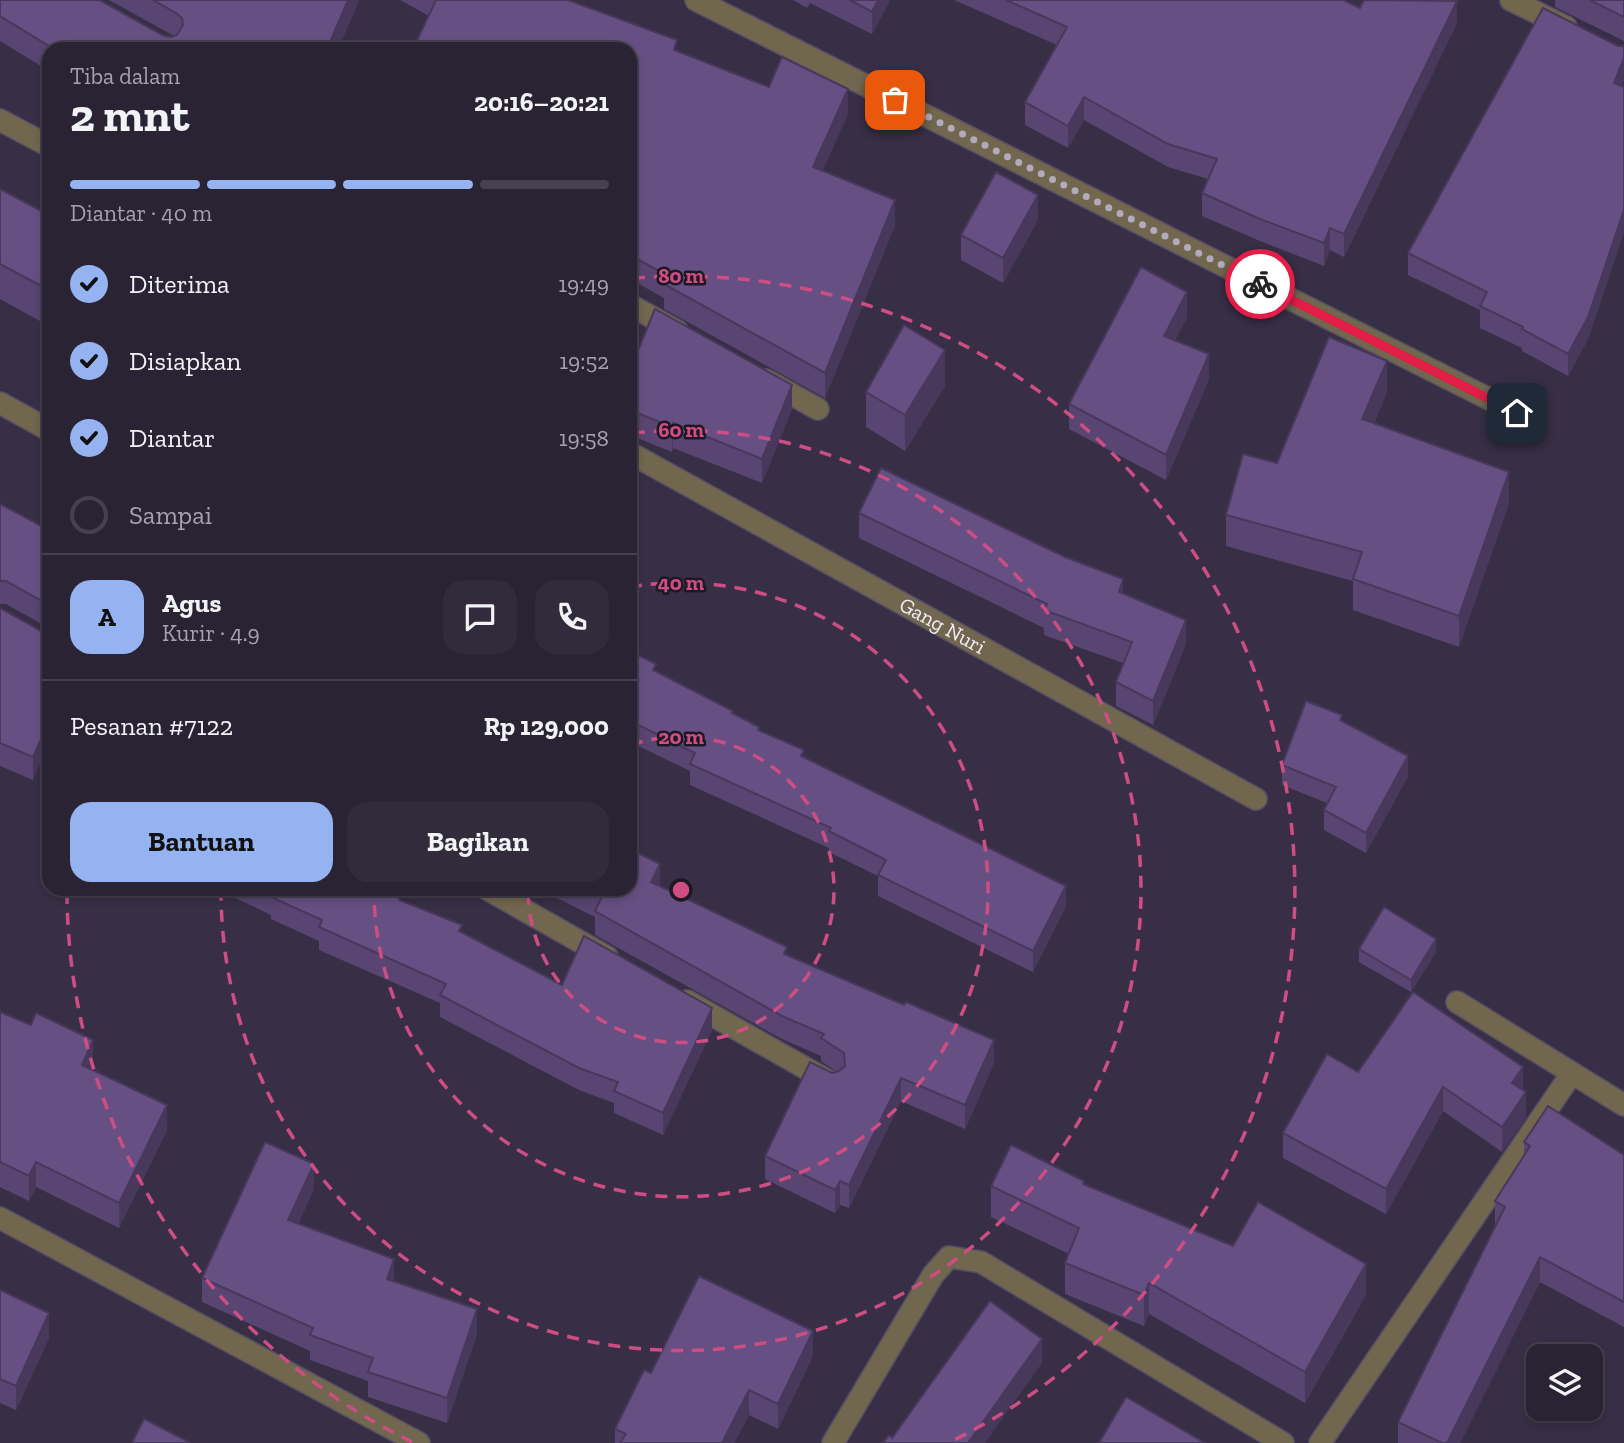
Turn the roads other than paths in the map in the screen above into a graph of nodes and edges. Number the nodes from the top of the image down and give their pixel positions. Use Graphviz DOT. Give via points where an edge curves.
graph roads {
  1 [pos="696,0"];
  2 [pos="1511,0"];
  3 [pos="1579,34"];
  4 [pos="0,120"];
  5 [pos="42,142"];
  6 [pos="637,309"];
  7 [pos="700,344"];
  8 [pos="747,370"];
  9 [pos="0,403"];
  10 [pos="818,409"];
  11 [pos="1517,413"];
  12 [pos="42,426"];
  13 [pos="637,457"];
  14 [pos="1256,799"];
  15 [pos="500,896"];
  16 [pos="630,969"];
  17 [pos="666,989"];
  18 [pos="1457,1002"];
  19 [pos="1572,1073"];
  20 [pos="833,1083"];
  21 [pos="1624,1105"];
  22 [pos="0,1218"];
  23 [pos="419,1443"];
  24 [pos="833,1443"];
  25 [pos="1283,1443"];
  26 [pos="1320,1443"];
  1 -- 11 [label="street"];
  2 -- 3 [label="street"];
  4 -- 5 [label="street"];
  6 -- 7 [label="street"];
  8 -- 10 [label="street"];
  9 -- 12 [label="street"];
  13 -- 14 [label="street, Gang Nuri"];
  15 -- 16 [label="street"];
  17 -- 20 [label="street"];
  18 -- 19 [label="street"];
  19 -- 21 [label="street"];
  19 -- 26 [label="street"];
  22 -- 23 [label="street"];
  24 -- 25 [label="street" via="933,1275 949,1257 981,1262"];
}
